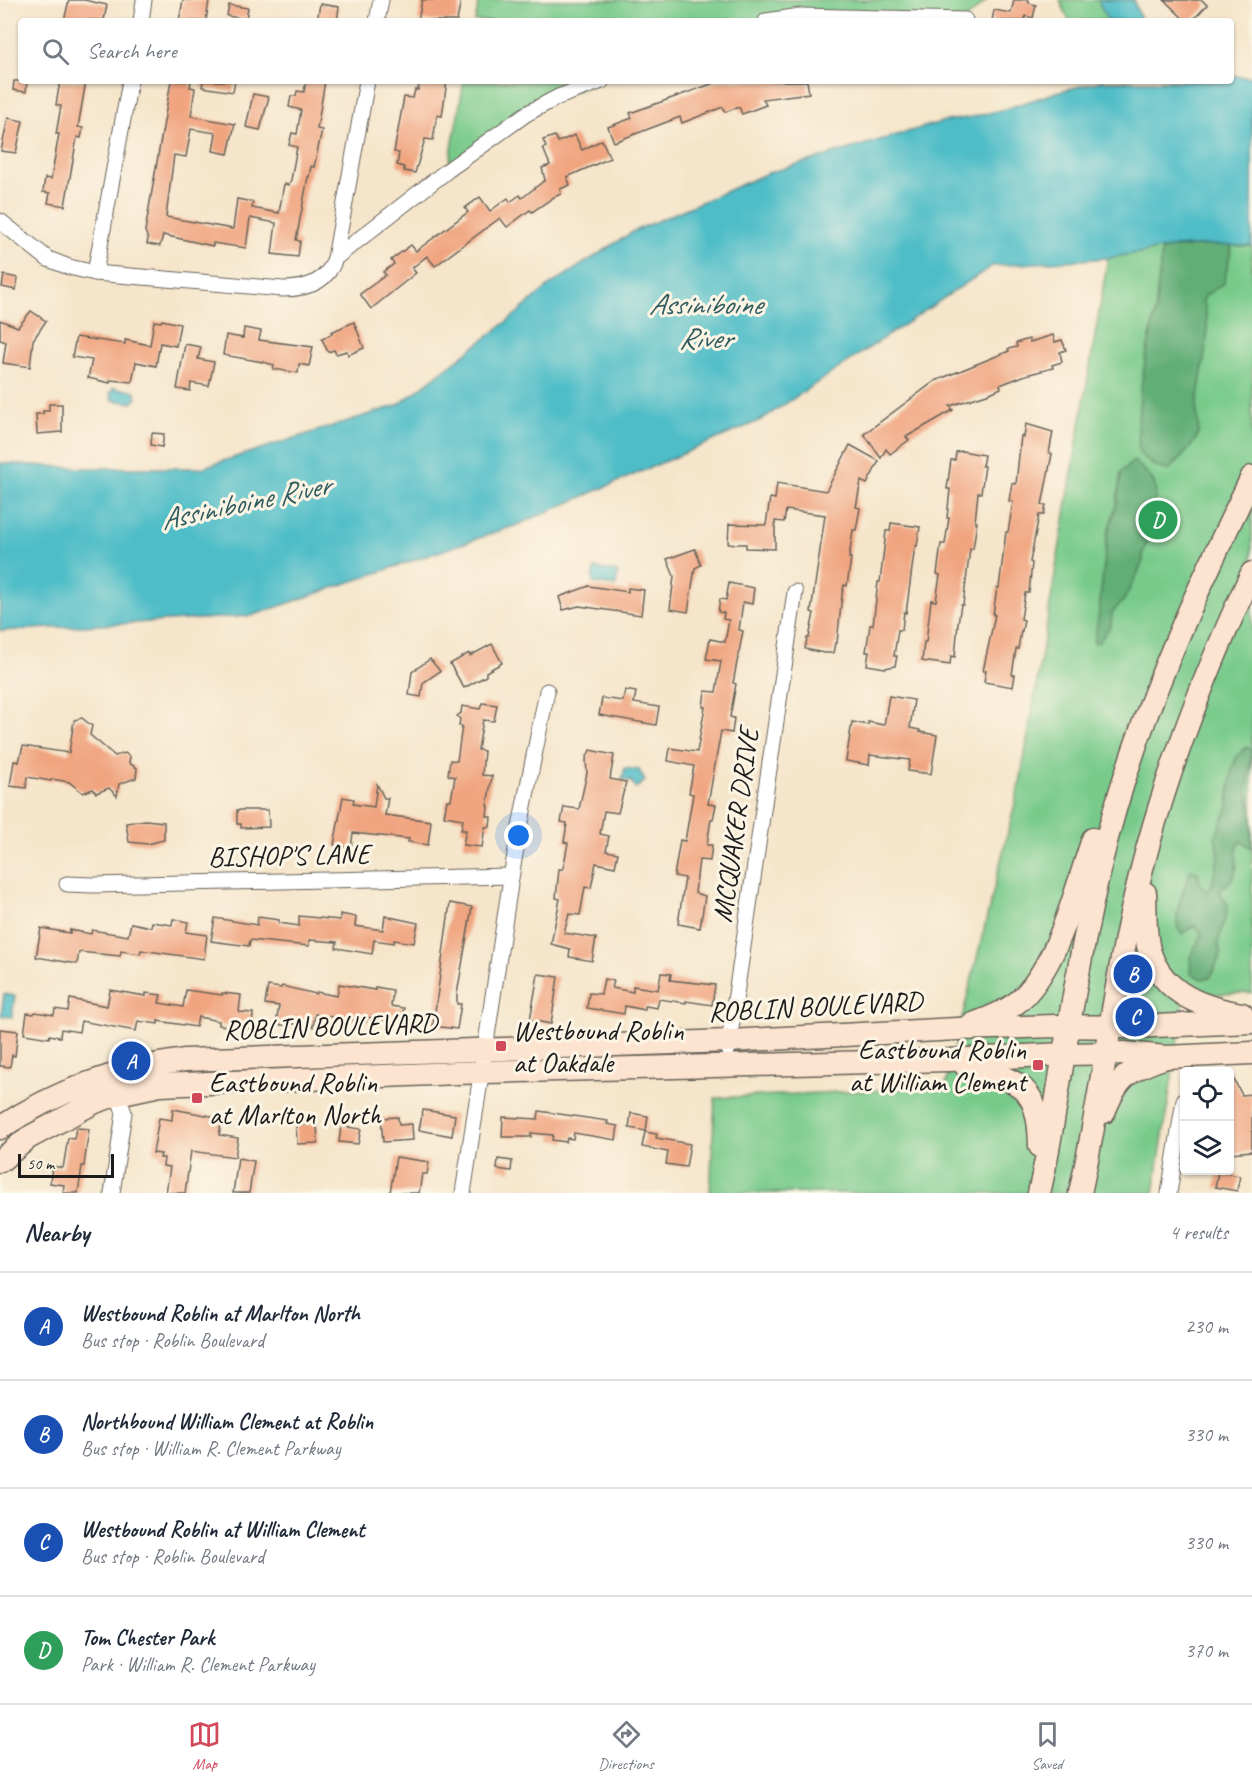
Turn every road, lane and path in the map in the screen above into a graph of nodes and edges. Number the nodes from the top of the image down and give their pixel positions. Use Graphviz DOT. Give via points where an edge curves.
graph roads {
  1 [pos="144,0"];
  2 [pos="381,0"];
  3 [pos="141,18"];
  4 [pos="378,18"];
  5 [pos="787,18"];
  6 [pos="880,18"];
  7 [pos="129,84"];
  8 [pos="366,84"];
  9 [pos="594,84"];
  10 [pos="0,221"];
  11 [pos="335,258"];
  12 [pos="95,273"];
  13 [pos="1252,477"];
  14 [pos="1252,573"];
  15 [pos="795,592"];
  16 [pos="547,690"];
  17 [pos="1125,781"];
  18 [pos="1144,861"];
  19 [pos="511,876"];
  20 [pos="67,884"];
  21 [pos="1252,1015"];
  22 [pos="1252,1022"];
  23 [pos="1069,1026"];
  24 [pos="1111,1026"];
  25 [pos="957,1029"];
  26 [pos="729,1041"];
  27 [pos="1105,1053"];
  28 [pos="1252,1053"];
  29 [pos="1064,1054"];
  30 [pos="1166,1057"];
  31 [pos="949,1060"];
  32 [pos="484,1062"];
  33 [pos="1191,1063"];
  34 [pos="727,1066"];
  35 [pos="118,1094"];
  36 [pos="1181,1121"];
  37 [pos="0,1128"];
  38 [pos="1091,1147"];
  39 [pos="0,1161"];
  40 [pos="1040,1190"];
  41 [pos="111,1193"];
  42 [pos="463,1193"];
  43 [pos="1080,1193"];
  44 [pos="1169,1193"];
  1 -- 3 [label="street"];
  2 -- 4 [label="street"];
  5 -- 6 [label="street"];
  7 -- 12 [label="street"];
  8 -- 11 [label="street"];
  9 -- 11 [label="street" via="526,114"];
  10 -- 12 [label="street" via="48,259"];
  11 -- 12 [label="street" via="323,279 291,289"];
  13 -- 17 [label="main road" via="1175,643"];
  14 -- 18 [label="main road" via="1185,734"];
  15 -- 26 [label="street, MCQUAKER DRIVE"];
  16 -- 19 [label="street"];
  17 -- 23 [label="main road" via="1101,863"];
  17 -- 25 [label="main road" via="1103,812 1061,934 1039,979 1016,1004"];
  18 -- 21 [label="main road" via="1148,944 1166,981 1180,994 1210,1008"];
  18 -- 24 [label="main road"];
  19 -- 20 [label="street, BISHOP'S LANE"];
  19 -- 32 [label="street"];
  22 -- 24 [label="main road, ROBLIN BOULEVARD"];
  23 -- 24 [label="main road, ROBLIN BOULEVARD"];
  23 -- 25 [label="main road, ROBLIN BOULEVARD"];
  23 -- 29 [label="main road"];
  24 -- 27 [label="main road"];
  25 -- 26 [label="main road, ROBLIN BOULEVARD"];
  26 -- 32 [label="main road, ROBLIN BOULEVARD"];
  26 -- 34 [label="street, MCQUAKER DRIVE"];
  27 -- 29 [label="main road, ROBLIN BOULEVARD"];
  27 -- 30 [label="main road, ROBLIN BOULEVARD"];
  27 -- 38 [label="main road"];
  28 -- 33 [label="main road, ROBLIN BOULEVARD"];
  29 -- 31 [label="main road, ROBLIN BOULEVARD"];
  29 -- 40 [label="main road"];
  30 -- 33 [label="main road, ROBLIN BOULEVARD"];
  30 -- 38 [label="main road" via="1128,1073 1113,1090"];
  31 -- 34 [label="main road, ROBLIN BOULEVARD"];
  31 -- 40 [label="main road" via="1006,1077 1031,1098 1038,1117"];
  32 -- 34 [label="main road, ROBLIN BOULEVARD"];
  32 -- 35 [label="main road, ROBLIN BOULEVARD" via="160,1085"];
  32 -- 37 [label="main road, ROBLIN BOULEVARD" via="214,1059 158,1064 72,1088"];
  32 -- 42 [label="street"];
  35 -- 39 [label="main road, ROBLIN BOULEVARD" via="28,1138"];
  35 -- 41 [label="street" via="124,1113"];
  36 -- 44 [label="street"];
  38 -- 43 [label="main road"];
}
